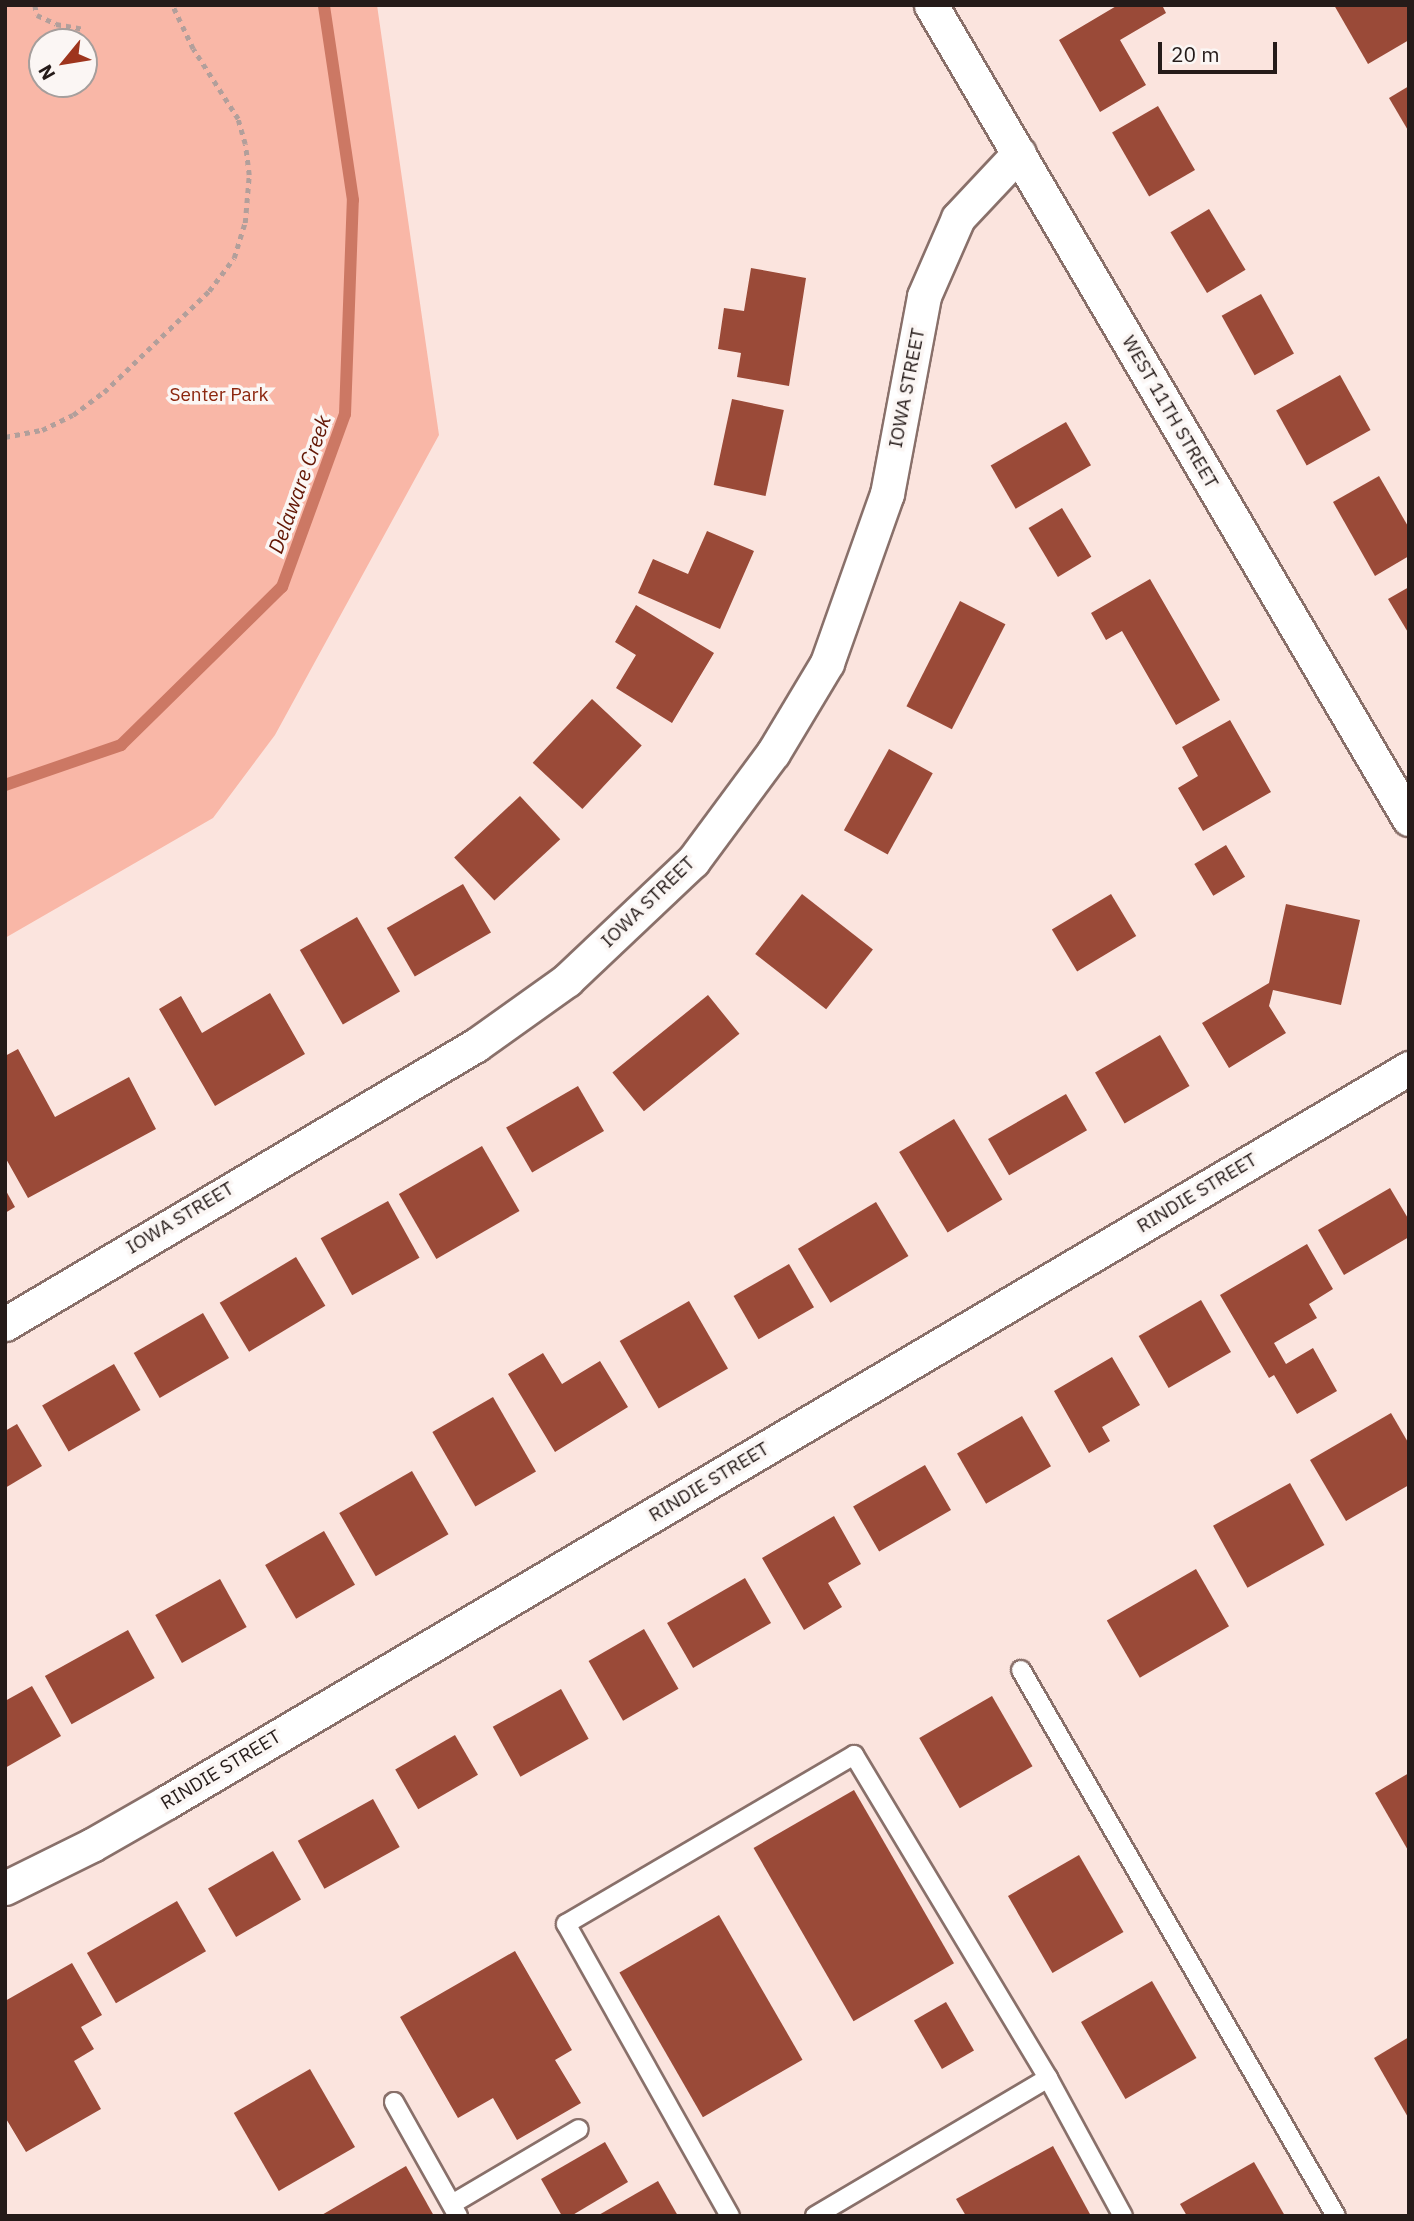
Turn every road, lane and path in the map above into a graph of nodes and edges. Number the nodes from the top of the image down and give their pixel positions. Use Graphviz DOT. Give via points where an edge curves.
graph roads {
  1 [pos="35,5"];
  2 [pos="172,5"];
  3 [pos="931,5"];
  4 [pos="78,28"];
  5 [pos="1019,153"];
  6 [pos="5,437"];
  7 [pos="1409,819"];
  8 [pos="1409,1068"];
  9 [pos="5,1324"];
  10 [pos="1021,1670"];
  11 [pos="5,1888"];
  12 [pos="1048,2078"];
  13 [pos="394,2102"];
  14 [pos="579,2129"];
  15 [pos="455,2210"];
  16 [pos="730,2216"];
  17 [pos="815,2216"];
  18 [pos="1124,2216"];
  19 [pos="1336,2216"];
  1 -- 4 [label="path" via="37,15"];
  2 -- 6 [label="path" via="193,49 238,119 245,144 249,174 245,223 234,258 209,291 104,392 42,430"];
  3 -- 5 [label="street, WEST 11TH STREET"];
  5 -- 7 [label="street, WEST 11TH STREET"];
  5 -- 9 [label="street, IOWA STREET" via="958,218 924,296 887,494 827,663 773,753 693,861 567,980 476,1045"];
  8 -- 11 [label="street, RINDIE STREET" via="167,1802"];
  10 -- 19 [label="lane"];
  12 -- 16 [label="lane" via="854,1755 566,1924"];
  12 -- 17 [label="lane"];
  12 -- 18 [label="lane"];
  13 -- 15 [label="lane"];
  14 -- 15 [label="lane"];
}
